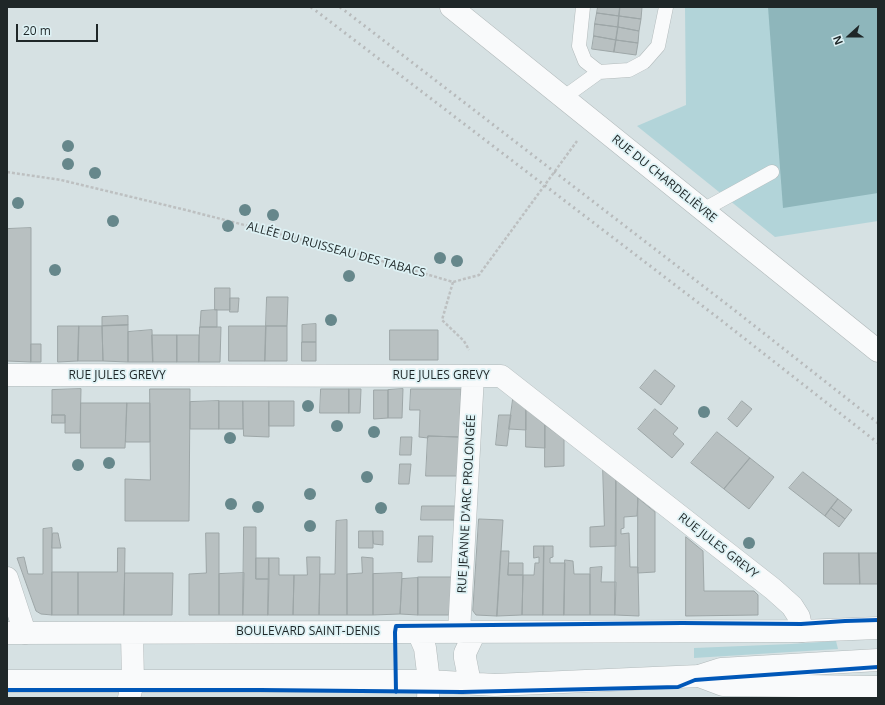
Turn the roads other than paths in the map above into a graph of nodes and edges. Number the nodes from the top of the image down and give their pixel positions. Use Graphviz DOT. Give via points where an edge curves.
graph roads {
  1 [pos="451,7"];
  2 [pos="584,7"];
  3 [pos="666,7"];
  4 [pos="599,72"];
  5 [pos="563,98"];
  6 [pos="772,172"];
  7 [pos="703,210"];
  8 [pos="878,351"];
  9 [pos="7,375"];
  10 [pos="474,376"];
  11 [pos="7,578"];
  12 [pos="878,628"];
  13 [pos="802,631"];
  14 [pos="418,632"];
  15 [pos="467,632"];
  16 [pos="16,633"];
  17 [pos="132,633"];
  18 [pos="878,660"];
  19 [pos="699,676"];
  20 [pos="7,681"];
  21 [pos="470,683"];
  22 [pos="878,687"];
  23 [pos="131,690"];
  24 [pos="428,690"];
  1 -- 5 [label="street, RUE DU CHARDELIÈVRE"];
  2 -- 4 [label="lane" via="579,46 585,61"];
  3 -- 4 [label="lane" via="658,46 644,62 629,70"];
  4 -- 5 [label="lane"];
  5 -- 7 [label="street, RUE DU CHARDELIÈVRE"];
  6 -- 7 [label="lane"];
  7 -- 8 [label="street, RUE DU CHARDELIÈVRE"];
  9 -- 10 [label="street, RUE JULES GREVY"];
  10 -- 13 [label="street, RUE JULES GREVY" via="501,376 773,589 800,617"];
  10 -- 15 [label="street, RUE JEANNE D'ARC PROLONGÉE"];
  11 -- 16 [label="street"];
  12 -- 13 [label="street, BOULEVARD SAINT-DENIS"];
  13 -- 15 [label="street, BOULEVARD SAINT-DENIS"];
  14 -- 15 [label="street, BOULEVARD SAINT-DENIS"];
  14 -- 17 [label="street, BOULEVARD SAINT-DENIS"];
  14 -- 24 [label="street" via="425,648"];
  15 -- 21 [label="street" via="465,658"];
  16 -- 17 [label="street, BOULEVARD SAINT-DENIS"];
  17 -- 23 [label="street"];
  18 -- 19 [label="street" via="721,669"];
  19 -- 21 [label="street"];
  19 -- 22 [label="street" via="723,685"];
  20 -- 23 [label="street"];
  21 -- 24 [label="street"];
  23 -- 24 [label="street"];
}
